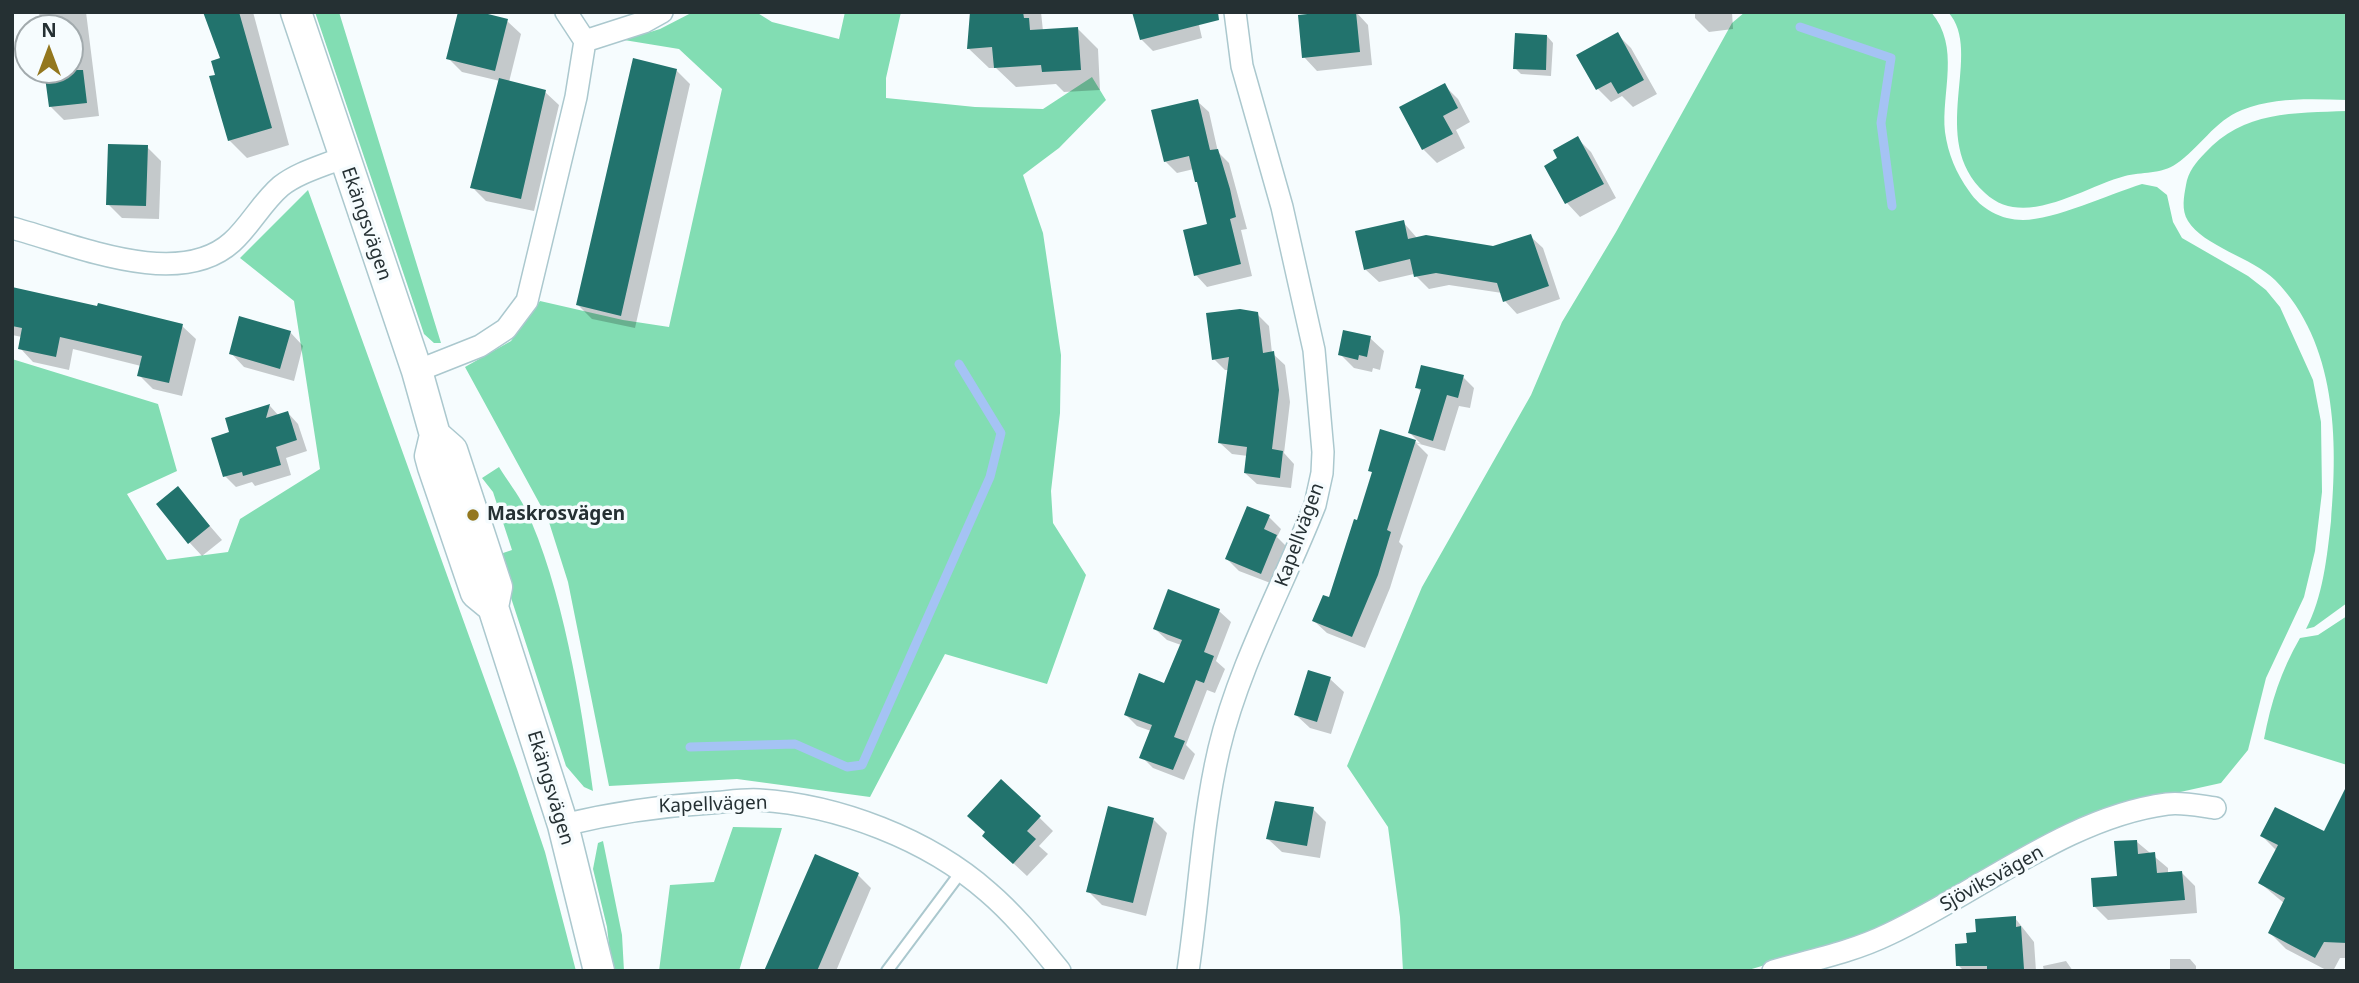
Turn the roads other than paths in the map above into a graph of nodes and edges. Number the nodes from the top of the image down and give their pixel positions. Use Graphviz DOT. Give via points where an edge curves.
graph roads {
  1 [pos="296,12"];
  2 [pos="566,12"];
  3 [pos="662,12"];
  4 [pos="1235,12"];
  5 [pos="585,41"];
  6 [pos="344,158"];
  7 [pos="12,228"];
  8 [pos="416,371"];
  9 [pos="2215,808"];
  10 [pos="563,825"];
  11 [pos="961,872"];
  12 [pos="599,971"];
  13 [pos="887,971"];
  14 [pos="1060,971"];
  15 [pos="1188,971"];
  16 [pos="1773,971"];
  1 -- 6 [label="street, Ekängsvägen"];
  2 -- 5 [label="street"];
  3 -- 5 [label="street"];
  4 -- 15 [label="street, Kapellvägen" via="1242,66 1305,299 1320,400 1322,473 1315,505 1236,693 1219,749 1200,850"];
  5 -- 8 [label="street" via="527,301 506,329 480,346"];
  6 -- 7 [label="street" via="279,188 231,243 193,262 137,262"];
  6 -- 8 [label="street, Ekängsvägen"];
  8 -- 10 [label="street, Ekängsvägen" via="435,435 430,456 433,467 476,593 493,607"];
  9 -- 16 [label="street, Sjöviksvägen" via="2169,804 2117,816 2071,835 1888,935"];
  10 -- 11 [label="street, Kapellvägen" via="664,806 758,800 857,821 937,856"];
  10 -- 12 [label="street, Ekängsvägen"];
  11 -- 13 [label="lane"];
  11 -- 14 [label="street, Kapellvägen" via="1021,922"];
}
